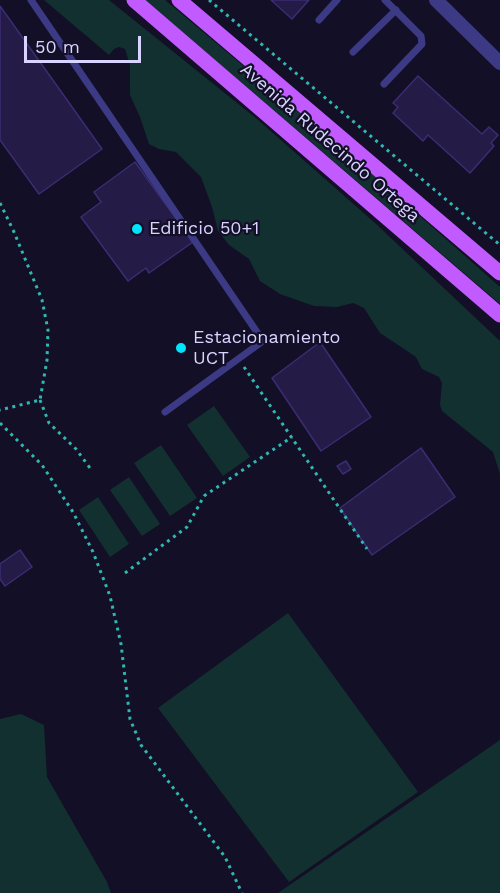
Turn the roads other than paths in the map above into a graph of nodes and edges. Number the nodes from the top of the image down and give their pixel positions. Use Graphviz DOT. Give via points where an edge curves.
graph roads {
  1 [pos="31,0"];
  2 [pos="134,0"];
  3 [pos="179,0"];
  4 [pos="337,0"];
  5 [pos="385,0"];
  6 [pos="436,0"];
  7 [pos="396,10"];
  8 [pos="319,20"];
  9 [pos="353,52"];
  10 [pos="500,63"];
  11 [pos="384,84"];
  12 [pos="500,273"];
  13 [pos="500,315"];
  14 [pos="165,412"];
  1 -- 14 [label="lane" via="263,341"];
  2 -- 13 [label="main road, Avenida Rudecindo Ortega"];
  3 -- 12 [label="main road, Avenida Rudecindo Ortega"];
  4 -- 8 [label="lane"];
  5 -- 7 [label="lane"];
  6 -- 10 [label="street"];
  7 -- 9 [label="lane"];
  7 -- 11 [label="lane" via="421,36 422,44"];
}
